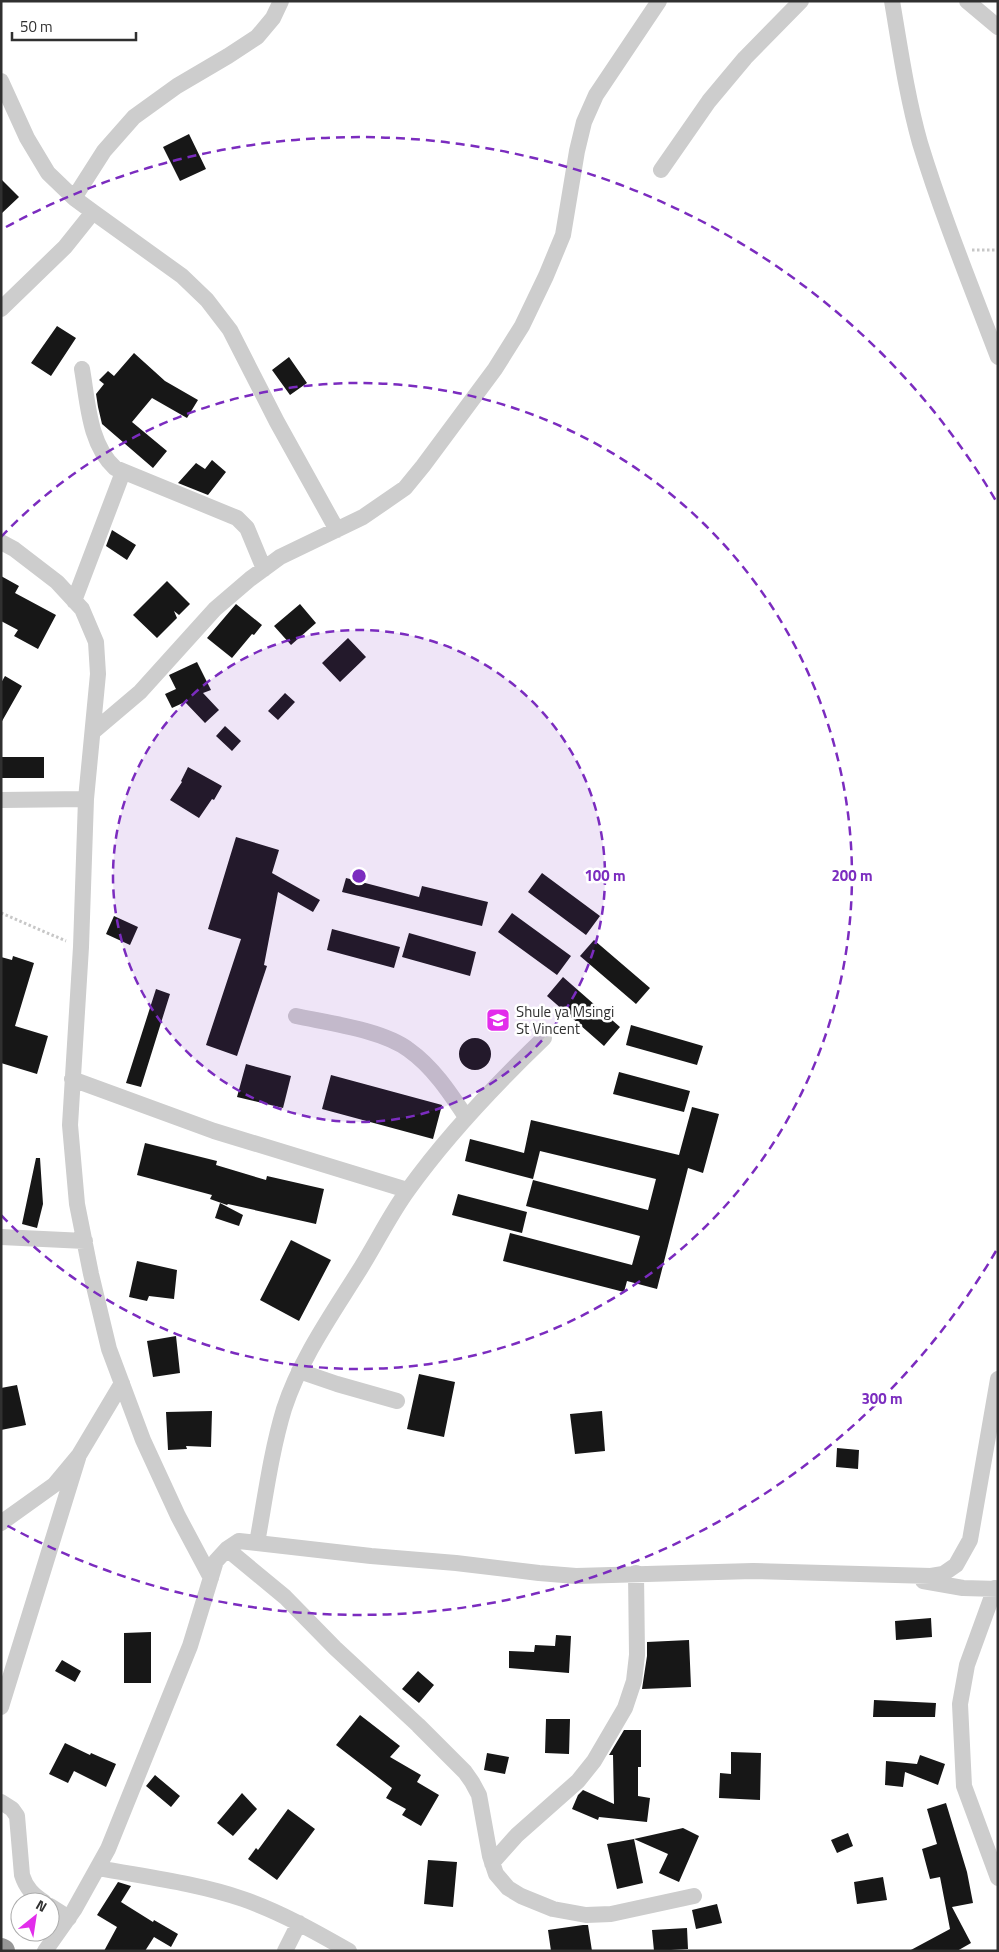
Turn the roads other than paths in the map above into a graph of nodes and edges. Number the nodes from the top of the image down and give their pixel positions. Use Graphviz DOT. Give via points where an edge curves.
graph roads {
  1 [pos="281,1"];
  2 [pos="659,1"];
  3 [pos="801,1"];
  4 [pos="892,1"];
  5 [pos="967,1"];
  6 [pos="998,27"];
  7 [pos="1,81"];
  8 [pos="662,170"];
  9 [pos="74,198"];
  10 [pos="93,212"];
  11 [pos="1,309"];
  12 [pos="998,357"];
  13 [pos="82,369"];
  14 [pos="123,472"];
  15 [pos="337,530"];
  16 [pos="1,542"];
  17 [pos="264,569"];
  18 [pos="74,601"];
  19 [pos="94,731"];
  20 [pos="86,799"];
  21 [pos="1,800"];
  22 [pos="296,1016"];
  23 [pos="544,1038"];
  24 [pos="72,1079"];
  25 [pos="466,1117"];
  26 [pos="407,1190"];
  27 [pos="1,1237"];
  28 [pos="84,1241"];
  29 [pos="299,1371"];
  30 [pos="998,1379"];
  31 [pos="122,1383"];
  32 [pos="398,1400"];
  33 [pos="79,1455"];
  34 [pos="1,1523"];
  35 [pos="257,1542"];
  36 [pos="227,1549"];
  37 [pos="636,1573"];
  38 [pos="893,1575"];
  39 [pos="210,1578"];
  40 [pos="997,1589"];
  41 [pos="1,1707"];
  42 [pos="1,1802"];
  43 [pos="492,1863"];
  44 [pos="98,1868"];
  45 [pos="998,1878"];
  46 [pos="32,1892"];
  47 [pos="694,1896"];
  48 [pos="60,1912"];
  49 [pos="69,1918"];
  50 [pos="299,1923"];
  51 [pos="44,1951"];
  52 [pos="285,1951"];
  53 [pos="349,1951"];
  1 -- 9 [label="street" via="273,18 257,37 177,86 134,117 104,151"];
  2 -- 15 [label="street" via="596,95 584,122 562,235 522,326 490,376 405,488 363,517"];
  3 -- 8 [label="street" via="709,101"];
  4 -- 12 [label="street" via="920,142"];
  5 -- 6 [label="street"];
  7 -- 9 [label="street" via="27,138 48,173"];
  9 -- 10 [label="street"];
  10 -- 11 [label="street" via="65,247"];
  10 -- 15 [label="street" via="182,276 208,300 230,330"];
  13 -- 14 [label="street" via="97,444 106,460"];
  14 -- 17 [label="street" via="237,518 247,528"];
  14 -- 18 [label="street"];
  15 -- 17 [label="street" via="280,557"];
  16 -- 18 [label="street" via="54,579"];
  17 -- 19 [label="street" via="215,609 140,692"];
  18 -- 19 [label="street" via="82,609 96,642 98,674"];
  19 -- 20 [label="street"];
  20 -- 21 [label="street"];
  20 -- 24 [label="street"];
  22 -- 25 [label="street" via="363,1031 409,1049 440,1081"];
  23 -- 25 [label="street"];
  24 -- 26 [label="street" via="214,1131"];
  24 -- 28 [label="street" via="70,1126"];
  25 -- 26 [label="street"];
  26 -- 29 [label="street"];
  27 -- 28 [label="street"];
  28 -- 31 [label="street" via="110,1349"];
  29 -- 32 [label="street"];
  29 -- 35 [label="street" via="284,1409"];
  30 -- 38 [label="street" via="970,1540 956,1565 943,1574"];
  31 -- 33 [label="street"];
  31 -- 39 [label="street" via="143,1440"];
  33 -- 34 [label="street" via="54,1484"];
  33 -- 41 [label="street"];
  35 -- 36 [label="street" via="239,1541"];
  35 -- 37 [label="street" via="539,1573 576,1576"];
  36 -- 39 [label="street" via="216,1561"];
  36 -- 43 [label="street" via="285,1598 464,1772 478,1795"];
  37 -- 38 [label="street" via="753,1571"];
  37 -- 43 [label="street" via="637,1655 634,1681 625,1708 594,1761 578,1781 517,1834"];
  38 -- 40 [label="street" via="962,1588"];
  39 -- 44 [label="street" via="190,1646"];
  40 -- 45 [label="street" via="967,1665 960,1704 964,1786"];
  42 -- 46 [label="street" via="17,1816 22,1875"];
  43 -- 47 [label="street" via="496,1874 508,1888 535,1902 572,1913 610,1914"];
  44 -- 49 [label="street"];
  44 -- 50 [label="street" via="218,1892 265,1907"];
  48 -- 49 [label="street"];
  49 -- 51 [label="street"];
  50 -- 52 [label="street"];
  50 -- 53 [label="street"];
}
